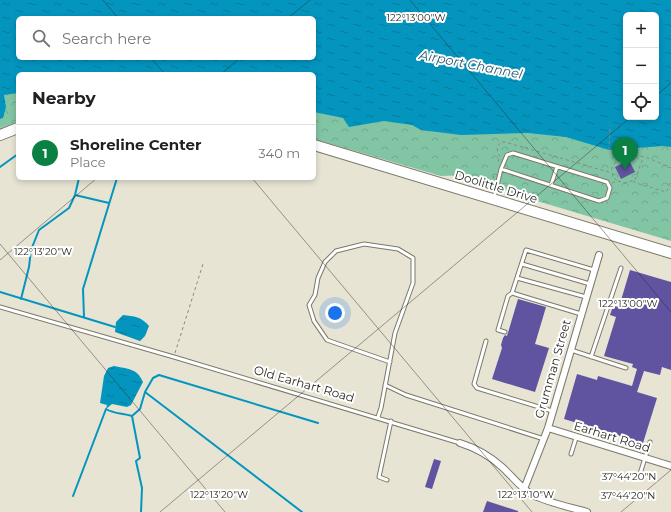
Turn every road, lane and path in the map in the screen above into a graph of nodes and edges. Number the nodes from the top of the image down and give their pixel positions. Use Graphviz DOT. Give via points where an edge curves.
graph roads {
  1 [pos="610,125"];
  2 [pos="16,129"];
  3 [pos="0,134"];
  4 [pos="316,146"];
  5 [pos="608,150"];
  6 [pos="643,157"];
  7 [pos="557,166"];
  8 [pos="671,168"];
  9 [pos="501,169"];
  10 [pos="671,180"];
  11 [pos="617,181"];
  12 [pos="633,181"];
  13 [pos="551,185"];
  14 [pos="608,185"];
  15 [pos="494,199"];
  16 [pos="671,253"];
  17 [pos="599,255"];
  18 [pos="203,264"];
  19 [pos="522,264"];
  20 [pos="621,268"];
  21 [pos="595,270"];
  22 [pos="517,278"];
  23 [pos="590,284"];
  24 [pos="512,293"];
  25 [pos="586,297"];
  26 [pos="0,308"];
  27 [pos="581,314"];
  28 [pos="505,332"];
  29 [pos="486,341"];
  30 [pos="570,350"];
  31 [pos="174,357"];
  32 [pos="591,357"];
  33 [pos="390,362"];
  34 [pos="626,368"];
  35 [pos="385,385"];
  36 [pos="552,411"];
  37 [pos="378,417"];
  38 [pos="391,421"];
  39 [pos="548,428"];
  40 [pos="576,438"];
  41 [pos="544,439"];
  42 [pos="650,442"];
  43 [pos="460,443"];
  44 [pos="571,454"];
  45 [pos="644,458"];
  46 [pos="671,466"];
  47 [pos="639,477"];
  48 [pos="387,480"];
  49 [pos="524,489"];
  50 [pos="587,512"];
  1 -- 5 [label="path"];
  2 -- 3 [label="main road"];
  4 -- 15 [label="main road, Doolittle Drive"];
  6 -- 8 [label="path"];
  6 -- 11 [label="path" via="621,157 611,169"];
  6 -- 12 [label="path"];
  7 -- 9 [label="lane" via="513,153 507,155"];
  7 -- 13 [label="lane"];
  7 -- 14 [label="lane" via="607,182"];
  9 -- 13 [label="lane"];
  9 -- 15 [label="lane"];
  10 -- 12 [label="path" via="666,192"];
  11 -- 12 [label="path"];
  11 -- 14 [label="path"];
  13 -- 14 [label="lane" via="599,201 607,198 610,188"];
  15 -- 16 [label="main road, Doolittle Drive"];
  17 -- 21 [label="street, Grumman Street"];
  18 -- 31 [label="path"];
  19 -- 21 [label="lane" via="526,250"];
  19 -- 22 [label="lane"];
  19 -- 23 [label="lane"];
  20 -- 32 [label="lane"];
  21 -- 23 [label="street, Grumman Street"];
  22 -- 24 [label="lane"];
  22 -- 25 [label="lane"];
  23 -- 25 [label="street, Grumman Street"];
  24 -- 27 [label="lane"];
  24 -- 28 [label="lane" via="508,296 498,330"];
  25 -- 27 [label="street, Grumman Street"];
  26 -- 31 [label="lane, Old Earhart Road"];
  27 -- 30 [label="street, Grumman Street"];
  29 -- 36 [label="lane" via="474,384 477,388"];
  30 -- 32 [label="lane"];
  30 -- 36 [label="street, Grumman Street"];
  31 -- 37 [label="lane, Old Earhart Road"];
  32 -- 34 [label="lane"];
  33 -- 33 [label="lane" via="395,333 413,283 413,258 398,249 364,244 336,251 325,262 318,278 315,295 309,305 314,321 327,340"];
  33 -- 35 [label="lane"];
  35 -- 37 [label="lane"];
  35 -- 41 [label="lane"];
  36 -- 39 [label="street, Grumman Street"];
  37 -- 38 [label="lane, Old Earhart Road"];
  38 -- 43 [label="lane, Old Earhart Road"];
  38 -- 48 [label="lane" via="379,477"];
  39 -- 40 [label="street, Earhart Road"];
  39 -- 41 [label="street, Grumman Street"];
  40 -- 44 [label="lane"];
  40 -- 45 [label="street, Earhart Road"];
  41 -- 49 [label="street, Grumman Street"];
  42 -- 45 [label="lane"];
  43 -- 49 [label="street, Old Earhart Road" via="484,453"];
  45 -- 46 [label="street, Earhart Road"];
  45 -- 47 [label="lane"];
  49 -- 50 [label="street, Old Earhart Road" via="534,496"];
}
